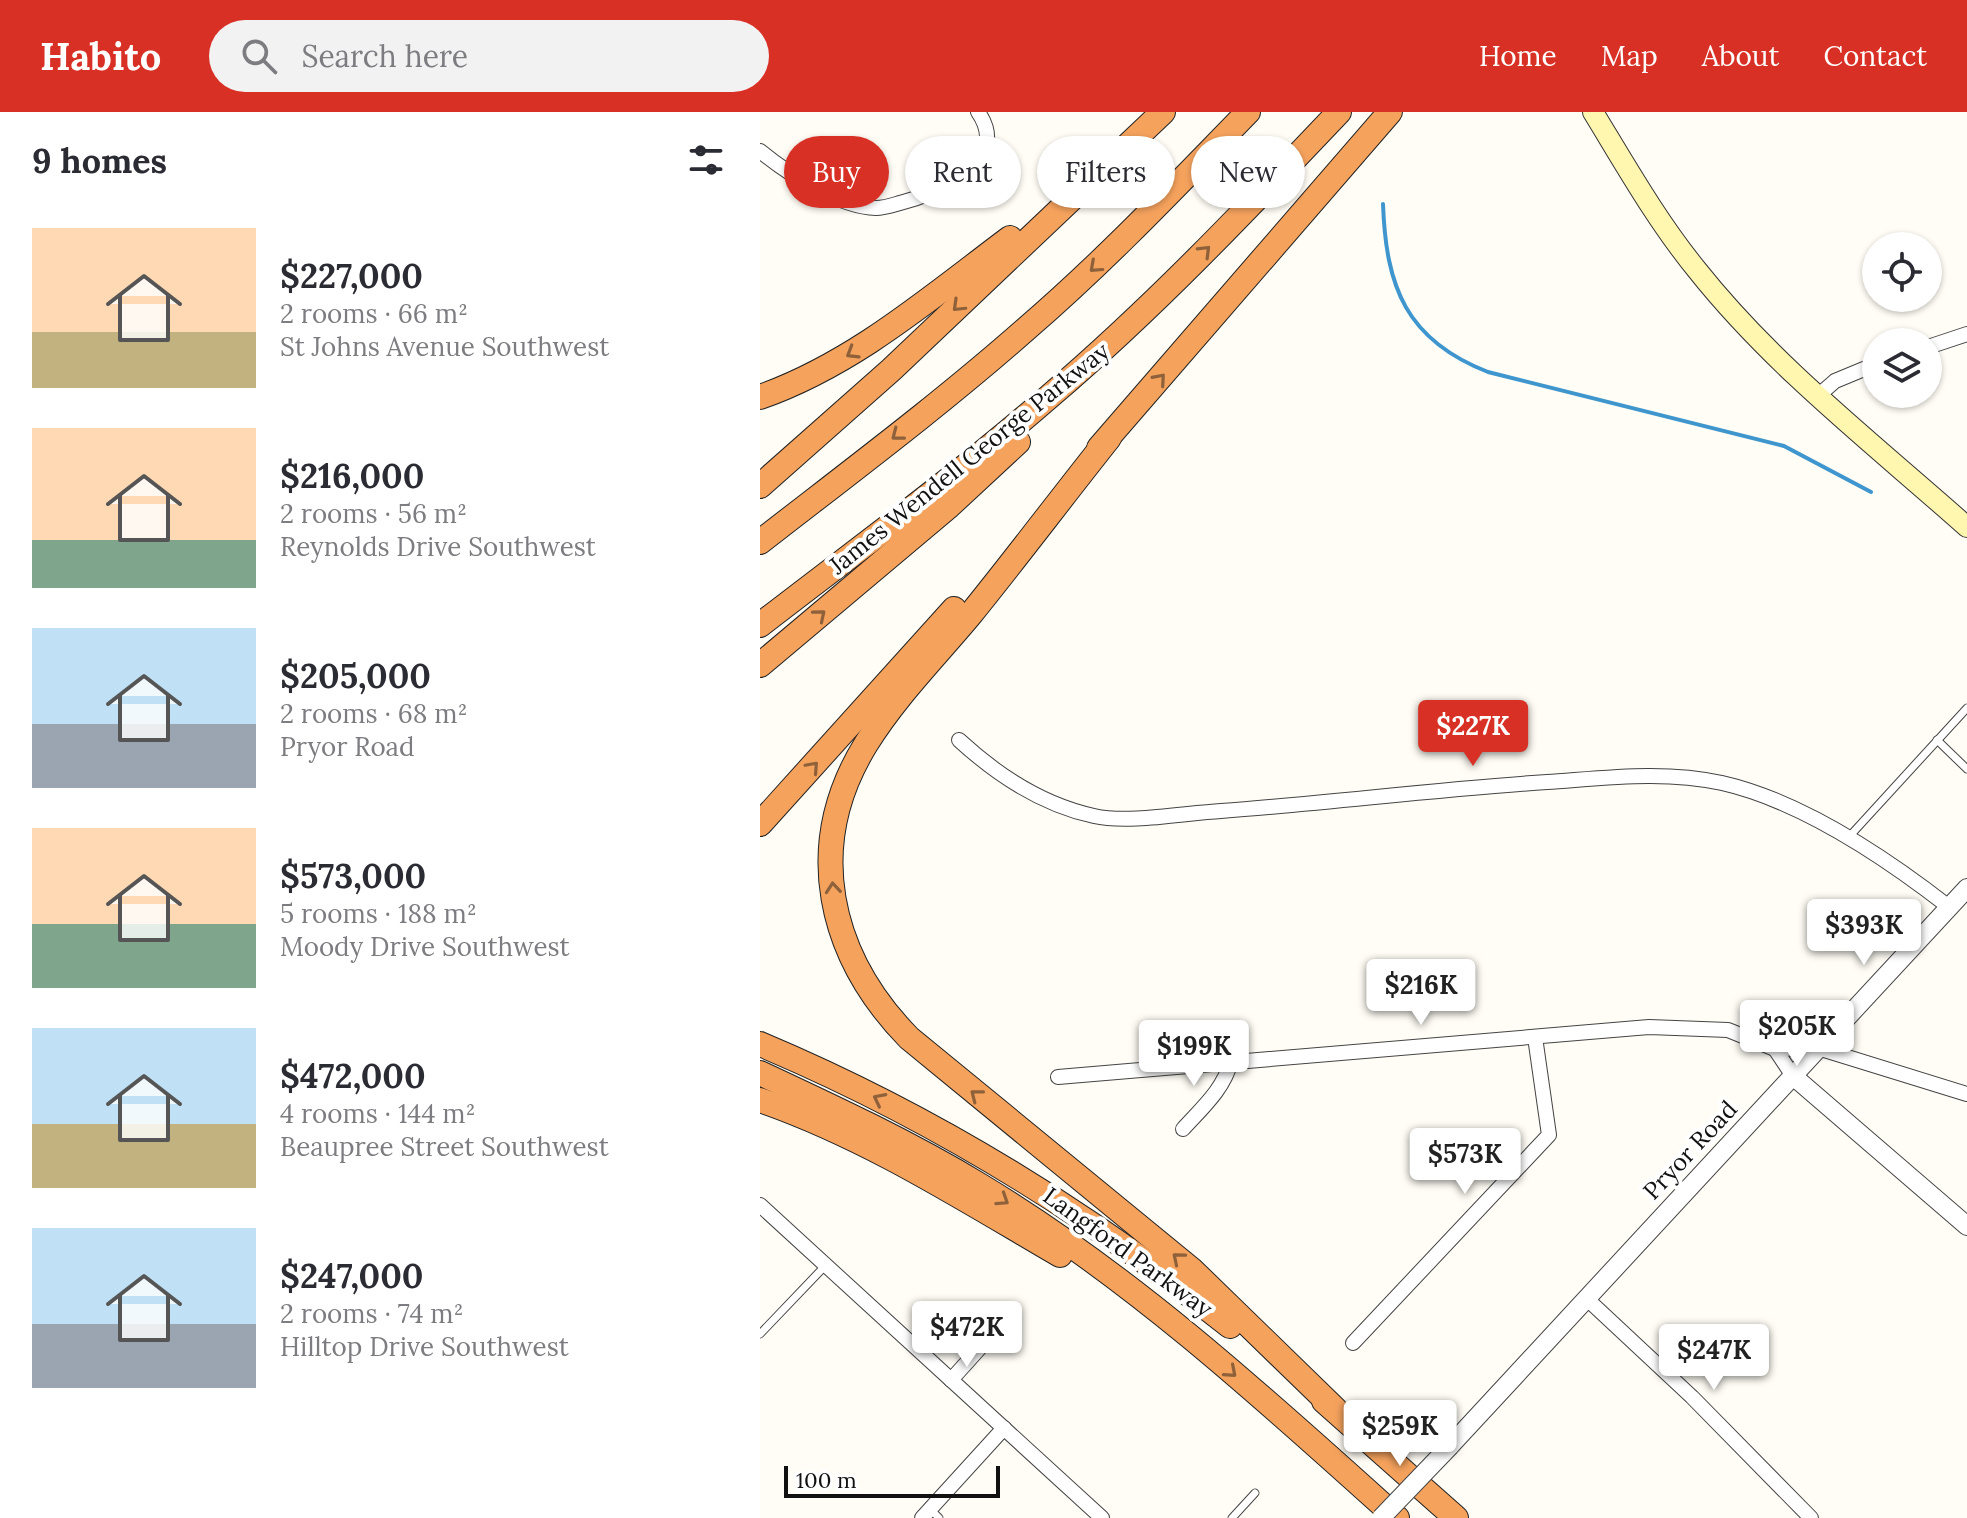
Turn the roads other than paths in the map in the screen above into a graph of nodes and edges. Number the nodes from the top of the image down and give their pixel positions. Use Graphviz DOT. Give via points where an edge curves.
graph roads {
  1 [pos="978,112"];
  2 [pos="1163,112"];
  3 [pos="1248,112"];
  4 [pos="1339,112"];
  5 [pos="1390,112"];
  6 [pos="1593,112"];
  7 [pos="1137,136"];
  8 [pos="760,151"];
  9 [pos="1050,208"];
  10 [pos="1059,208"];
  11 [pos="1175,281"];
  12 [pos="1967,334"];
  13 [pos="1942,342"];
  14 [pos="1862,370"];
  15 [pos="1819,395"];
  16 [pos="760,397"];
  17 [pos="1109,438"];
  18 [pos="760,486"];
  19 [pos="1967,527"];
  20 [pos="760,542"];
  21 [pos="760,625"];
  22 [pos="760,665"];
  23 [pos="1967,708"];
  24 [pos="959,740"];
  25 [pos="1937,740"];
  26 [pos="1967,769"];
  27 [pos="760,824"];
  28 [pos="1847,839"];
  29 [pos="1967,888"];
  30 [pos="1949,907"];
  31 [pos="1535,1037"];
  32 [pos="760,1044"];
  33 [pos="1818,1048"];
  34 [pos="1775,1049"];
  35 [pos="1231,1061"];
  36 [pos="760,1073"];
  37 [pos="1793,1076"];
  38 [pos="1058,1077"];
  39 [pos="1967,1094"];
  40 [pos="760,1100"];
  41 [pos="1183,1129"];
  42 [pos="760,1205"];
  43 [pos="1967,1226"];
  44 [pos="825,1265"];
  45 [pos="1586,1298"];
  46 [pos="1172,1321"];
  47 [pos="760,1334"];
  48 [pos="987,1340"];
  49 [pos="1353,1343"];
  50 [pos="951,1380"];
  51 [pos="1335,1409"];
  52 [pos="1004,1428"];
  53 [pos="1255,1493"];
  54 [pos="930,1515"];
  55 [pos="1100,1517"];
  56 [pos="1232,1518"];
  57 [pos="1381,1518"];
  58 [pos="1397,1518"];
  59 [pos="1456,1518"];
  60 [pos="1811,1518"];
  1 -- 8 [label="street" via="988,135 985,151 966,173 923,197 878,208 852,203 791,176"];
  2 -- 7 [label="highway"];
  3 -- 20 [label="highway, one-way" via="1116,248 1027,328"];
  11 -- 4 [label="highway, James Wendell George Parkway, one-way"];
  17 -- 5 [label="highway, one-way"];
  6 -- 15 [label="main road" via="1655,215 1697,271 1746,327"];
  9 -- 16 [label="highway, one-way" via="878,337 826,368"];
  10 -- 18 [label="highway, one-way"];
  11 -- 21 [label="highway, James Wendell George Parkway" via="1009,431"];
  22 -- 11 [label="highway, one-way" via="1011,449"];
  12 -- 13 [label="street"];
  14 -- 15 [label="street"];
  15 -- 19 [label="main road"];
  27 -- 17 [label="highway, one-way"];
  51 -- 17 [label="highway, one-way" via="1192,1270 909,1038 865,984 837,916 833,832 862,751"];
  23 -- 25 [label="lane"];
  24 -- 28 [label="street" via="1019,785 1063,809 1099,817 1644,775 1722,783 1766,796"];
  25 -- 26 [label="lane"];
  25 -- 28 [label="lane"];
  28 -- 30 [label="street"];
  29 -- 30 [label="street, Pryor Road"];
  30 -- 33 [label="street, Pryor Road"];
  31 -- 34 [label="street" via="1649,1027 1728,1030"];
  31 -- 35 [label="street"];
  31 -- 49 [label="street" via="1549,1135"];
  51 -- 32 [label="highway, Langford Parkway, one-way" via="1180,1286 1048,1193 925,1122"];
  33 -- 34 [label="street"];
  33 -- 37 [label="street, Pryor Road"];
  33 -- 39 [label="street"];
  34 -- 37 [label="street"];
  35 -- 38 [label="street"];
  35 -- 41 [label="street" via="1220,1088"];
  36 -- 46 [label="highway, Langford Parkway, one-way" via="983,1187"];
  37 -- 43 [label="street"];
  37 -- 45 [label="street, Pryor Road"];
  40 -- 46 [label="highway" via="917,1170"];
  42 -- 44 [label="street"];
  44 -- 47 [label="lane"];
  44 -- 50 [label="street"];
  45 -- 57 [label="street, Pryor Road, bridge"];
  45 -- 60 [label="street"];
  46 -- 58 [label="highway, Langford Parkway, one-way"];
  48 -- 50 [label="street"];
  50 -- 52 [label="street"];
  51 -- 59 [label="highway, Langford Parkway"];
  52 -- 54 [label="street"];
  52 -- 55 [label="street"];
  53 -- 56 [label="lane"];
}
